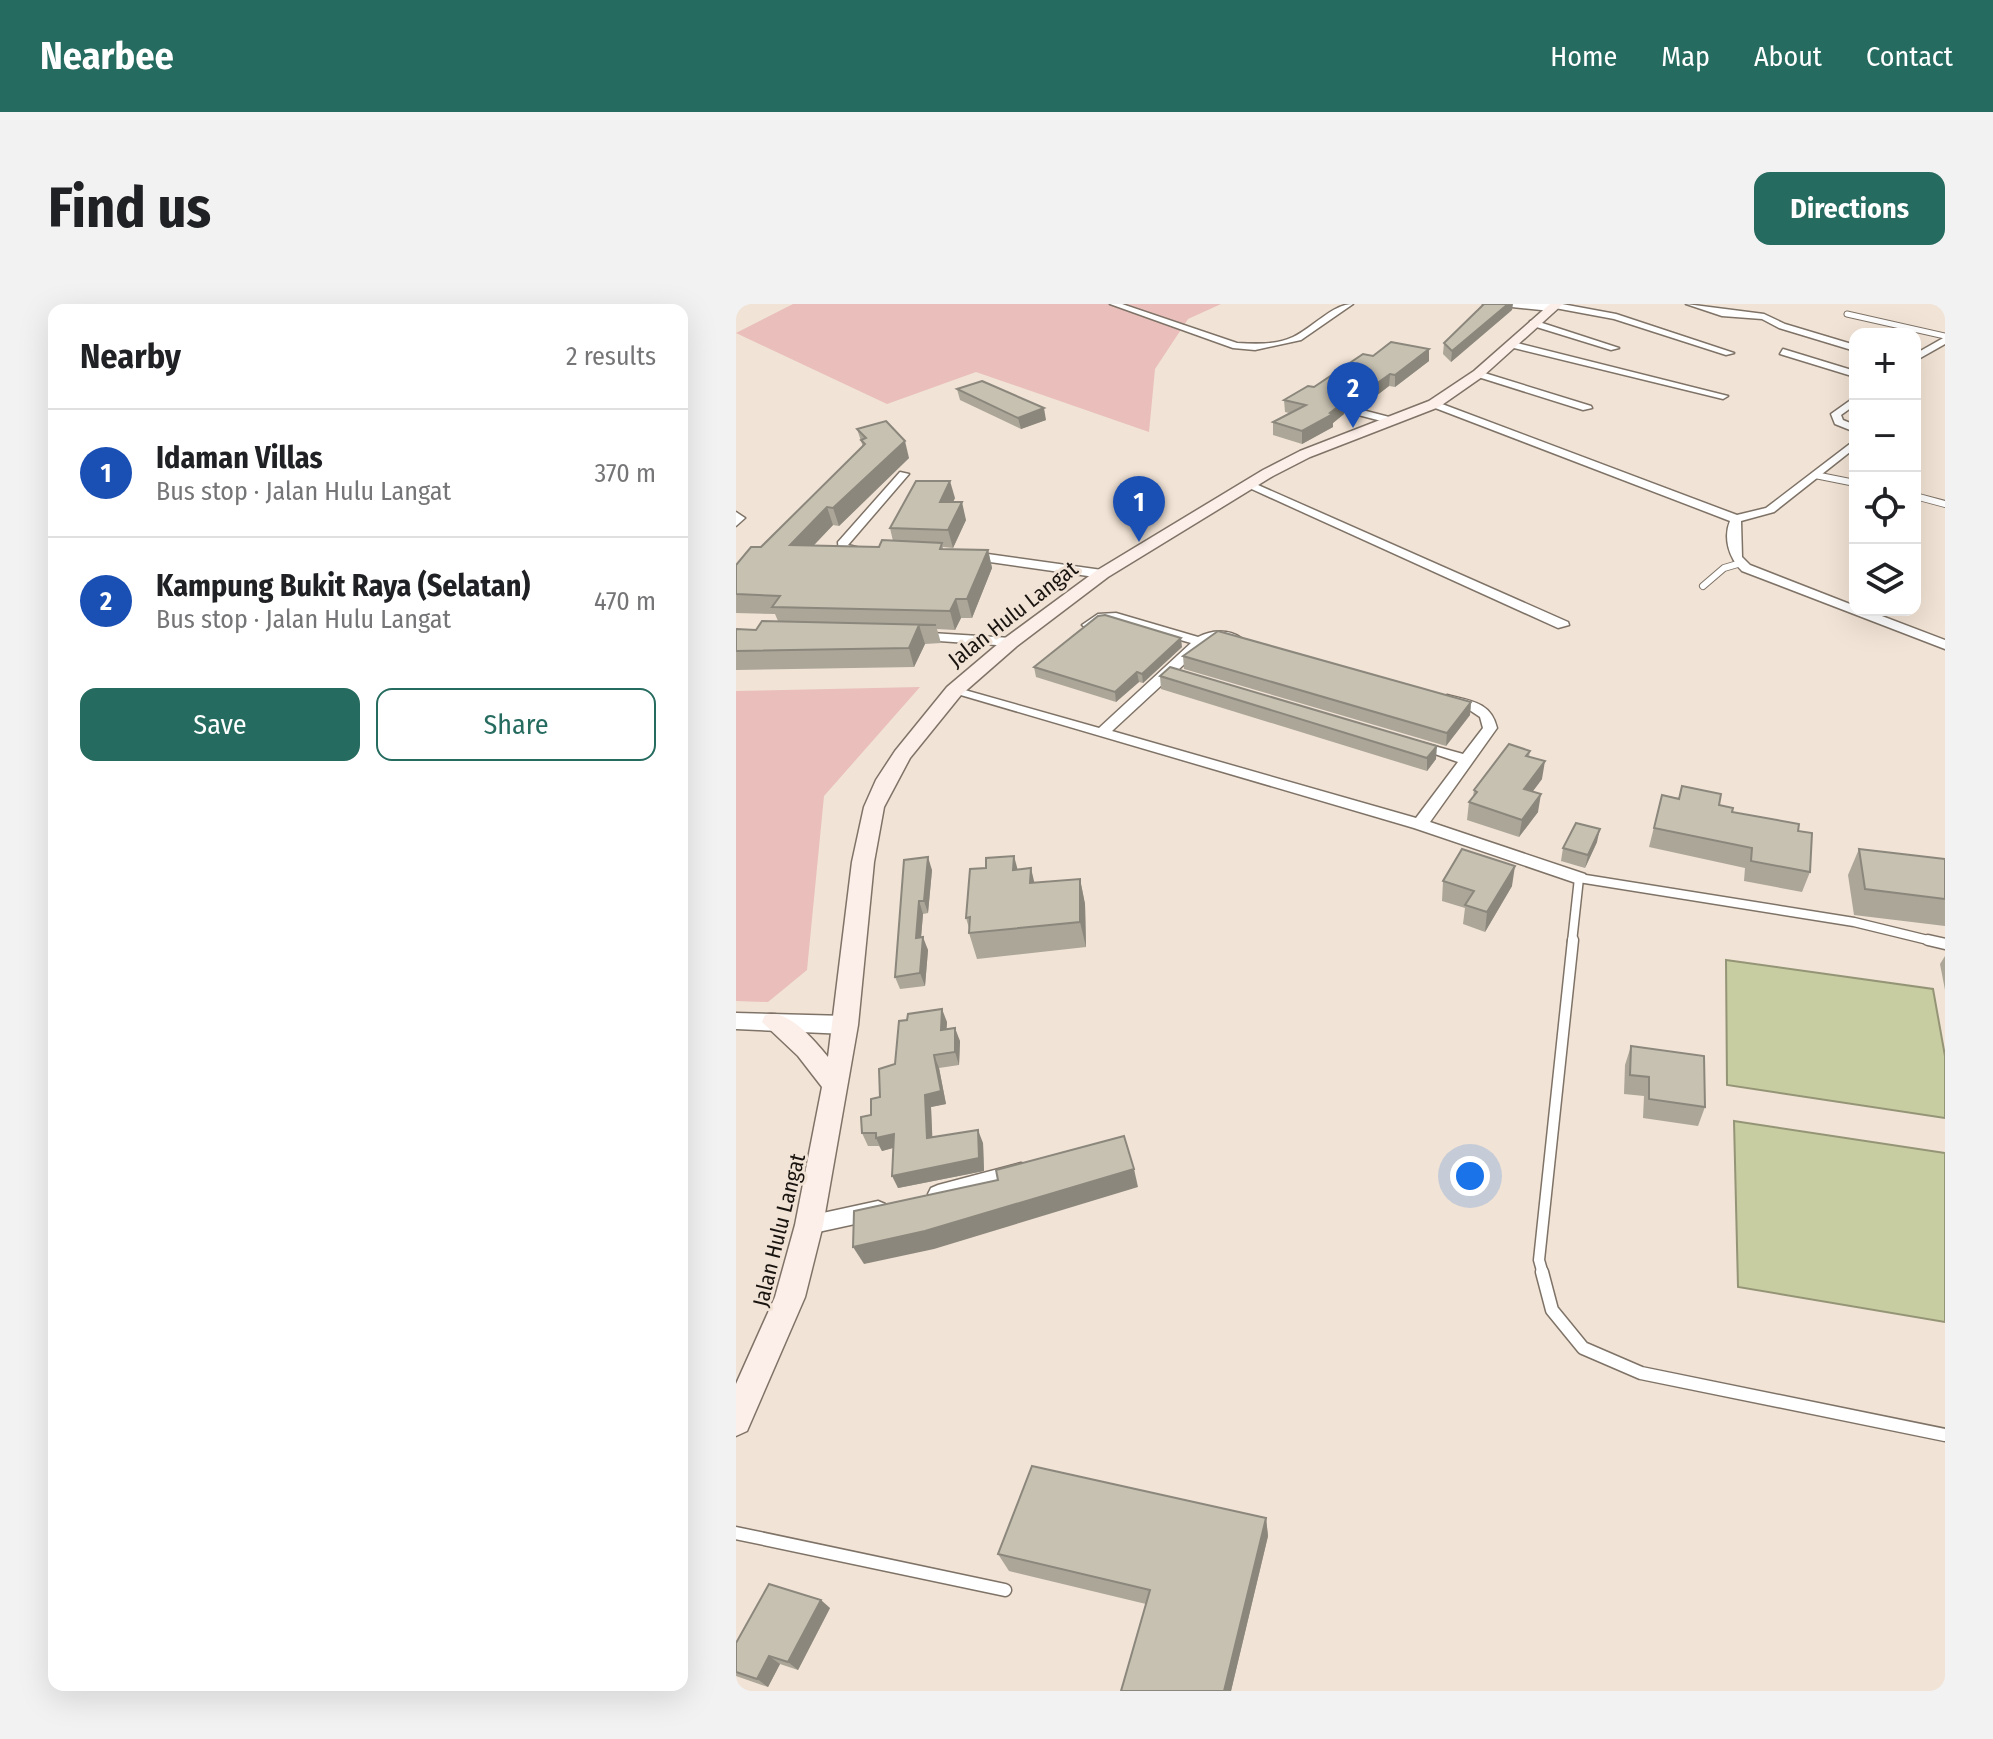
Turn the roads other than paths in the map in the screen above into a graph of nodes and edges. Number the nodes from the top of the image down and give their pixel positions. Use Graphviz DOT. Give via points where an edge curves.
graph roads {
  1 [pos="1114,304"];
  2 [pos="1349,304"];
  3 [pos="1487,304"];
  4 [pos="1690,304"];
  5 [pos="1554,306"];
  6 [pos="1847,314"];
  7 [pos="1533,323"];
  8 [pos="1945,338"];
  9 [pos="1509,344"];
  10 [pos="1849,346"];
  11 [pos="1614,348"];
  12 [pos="1783,352"];
  13 [pos="1729,353"];
  14 [pos="1921,354"];
  15 [pos="1849,372"];
  16 [pos="1478,374"];
  17 [pos="1723,396"];
  18 [pos="1434,404"];
  19 [pos="1849,404"];
  20 [pos="1587,408"];
  21 [pos="1347,409"];
  22 [pos="1389,420"];
  23 [pos="1849,426"];
  24 [pos="1849,448"];
  25 [pos="904,474"];
  26 [pos="1815,475"];
  27 [pos="1849,482"];
  28 [pos="1249,484"];
  29 [pos="1921,498"];
  30 [pos="1945,504"];
  31 [pos="1736,519"];
  32 [pos="868,552"];
  33 [pos="957,555"];
  34 [pos="1741,563"];
  35 [pos="1102,574"];
  36 [pos="1703,586"];
  37 [pos="1563,625"];
  38 [pos="1082,630"];
  39 [pos="905,636"];
  40 [pos="1011,642"];
  41 [pos="1200,642"];
  42 [pos="1255,643"];
  43 [pos="1945,645"];
  44 [pos="954,691"];
  45 [pos="1428,693"];
  46 [pos="1103,732"];
  47 [pos="1407,742"];
  48 [pos="1467,760"];
  49 [pos="1420,824"];
  50 [pos="1579,878"];
  51 [pos="1945,944"];
  52 [pos="736,1021"];
  53 [pos="774,1022"];
  54 [pos="846,1025"];
  55 [pos="834,1084"];
  56 [pos="1037,1168"];
  57 [pos="809,1225"];
  58 [pos="736,1420"];
  59 [pos="1945,1435"];
  60 [pos="736,1533"];
  61 [pos="1005,1590"];
  1 -- 2 [label="street" via="1236,346 1253,347 1295,342"];
  3 -- 5 [label="street"];
  4 -- 10 [label="street" via="1777,321"];
  5 -- 7 [label="main road, Jalan Hulu Langat"];
  5 -- 13 [label="street" via="1616,317"];
  6 -- 8 [label="lane"];
  7 -- 9 [label="main road, Jalan Hulu Langat"];
  7 -- 11 [label="street"];
  8 -- 14 [label="street"];
  9 -- 16 [label="main road, Jalan Hulu Langat"];
  9 -- 17 [label="street"];
  12 -- 15 [label="street"];
  16 -- 18 [label="main road, Jalan Hulu Langat"];
  16 -- 20 [label="street"];
  18 -- 22 [label="main road, Jalan Hulu Langat"];
  18 -- 31 [label="street"];
  19 -- 23 [label="street" via="1836,418"];
  21 -- 22 [label="street"];
  22 -- 28 [label="main road, Jalan Hulu Langat" via="1305,454"];
  24 -- 26 [label="street"];
  25 -- 32 [label="street" via="842,545 843,550"];
  26 -- 27 [label="lane"];
  26 -- 31 [label="street" via="1770,510"];
  28 -- 35 [label="main road, Jalan Hulu Langat"];
  28 -- 37 [label="street"];
  29 -- 30 [label="lane"];
  31 -- 34 [label="street" via="1736,558"];
  33 -- 35 [label="street"];
  34 -- 36 [label="lane" via="1724,568"];
  34 -- 43 [label="street" via="1765,577"];
  35 -- 40 [label="main road, Jalan Hulu Langat"];
  38 -- 41 [label="street" via="1103,617 1116,617"];
  39 -- 40 [label="street"];
  40 -- 44 [label="main road, Jalan Hulu Langat"];
  41 -- 42 [label="street" via="1212,635"];
  41 -- 46 [label="street" via="1175,674"];
  44 -- 46 [label="street"];
  44 -- 54 [label="main road, Jalan Hulu Langat" via="902,755 874,807"];
  45 -- 48 [label="street" via="1487,715 1490,728"];
  46 -- 49 [label="street"];
  47 -- 48 [label="street"];
  48 -- 49 [label="street"];
  49 -- 50 [label="street"];
  50 -- 51 [label="lane" via="1854,922"];
  50 -- 59 [label="lane" via="1539,1260 1552,1310 1583,1348 1641,1373"];
  52 -- 53 [label="street"];
  53 -- 54 [label="street"];
  53 -- 55 [label="main road" via="807,1049"];
  54 -- 55 [label="main road, Jalan Hulu Langat"];
  55 -- 57 [label="main road, Jalan Hulu Langat"];
  56 -- 57 [label="street"];
  57 -- 58 [label="main road, Jalan Hulu Langat" via="790,1297"];
  60 -- 61 [label="lane"];
}
